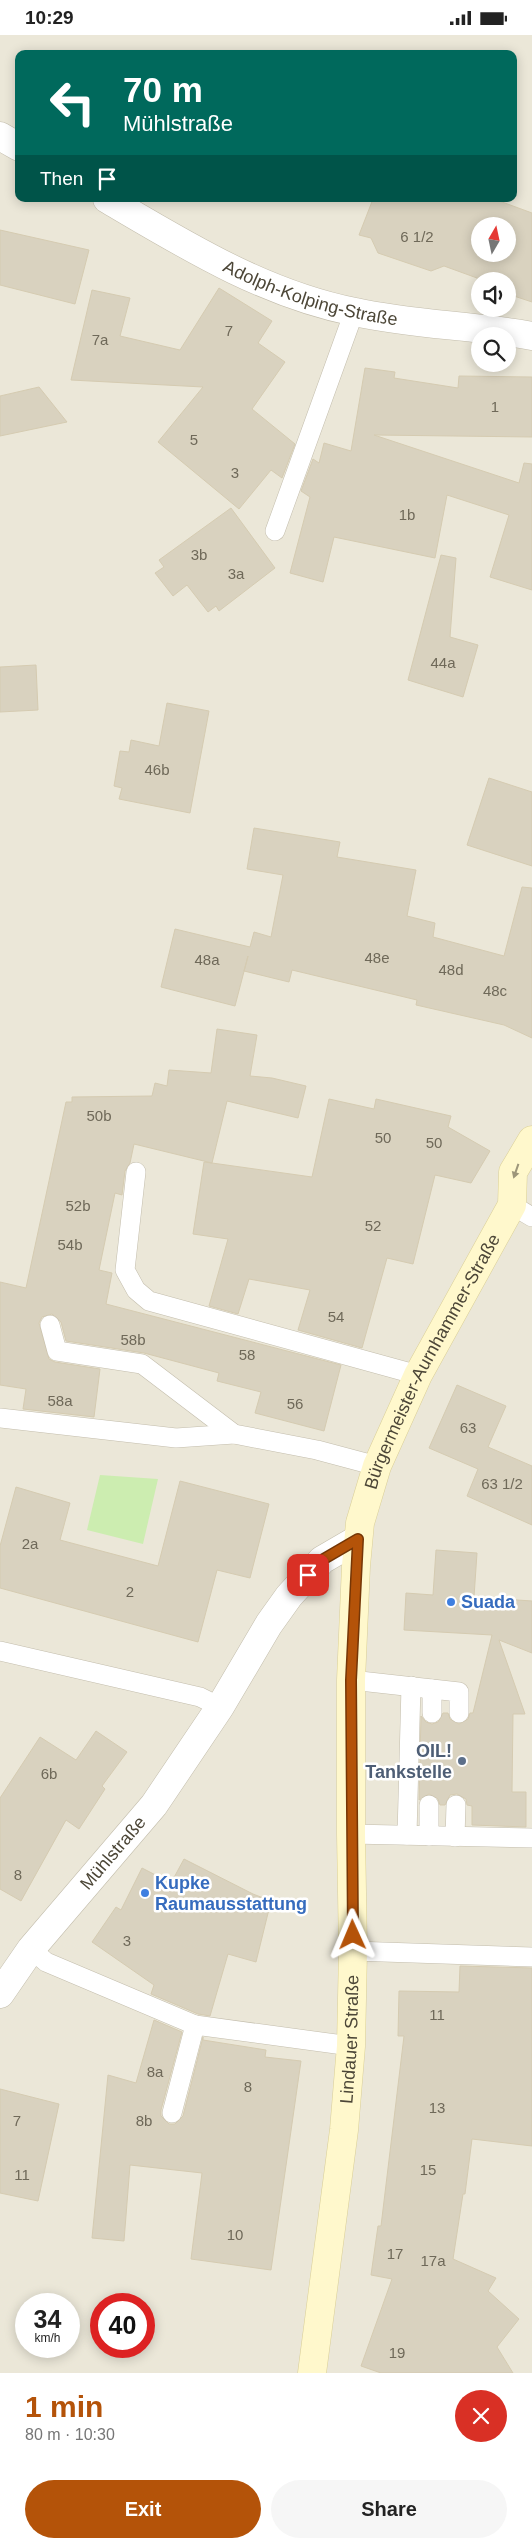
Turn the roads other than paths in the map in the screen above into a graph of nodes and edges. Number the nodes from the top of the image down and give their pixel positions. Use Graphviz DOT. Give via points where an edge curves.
graph roads {
  1 [pos="0,136"];
  2 [pos="15,145"];
  3 [pos="112,202"];
  4 [pos="354,312"];
  5 [pos="532,336"];
  6 [pos="275,531"];
  7 [pos="532,1140"];
  8 [pos="136,1172"];
  9 [pos="525,1205"];
  10 [pos="50,1325"];
  11 [pos="418,1375"];
  12 [pos="0,1418"];
  13 [pos="234,1434"];
  14 [pos="377,1466"];
  15 [pos="359,1531"];
  16 [pos="0,1651"];
  17 [pos="351,1680"];
  18 [pos="411,1686"];
  19 [pos="432,1689"];
  20 [pos="220,1707"];
  21 [pos="432,1713"];
  22 [pos="459,1713"];
  23 [pos="429,1805"];
  24 [pos="456,1805"];
  25 [pos="351,1834"];
  26 [pos="407,1835"];
  27 [pos="429,1835"];
  28 [pos="455,1837"];
  29 [pos="532,1838"];
  30 [pos="31,1949"];
  31 [pos="353,1951"];
  32 [pos="532,1957"];
  33 [pos="0,1994"];
  34 [pos="194,2025"];
  35 [pos="351,2046"];
  36 [pos="172,2113"];
  37 [pos="312,2373"];
  1 -- 2 [label="street"];
  3 -- 4 [label="street, Adolph-Kolping-Straße" via="249,277 297,296"];
  4 -- 5 [label="street, Adolph-Kolping-Straße"];
  4 -- 6 [label="lane"];
  7 -- 9 [label="street, Bürgermeister-Aurnhammer-Straße, one-way" via="513,1172"];
  8 -- 11 [label="lane" via="125,1270 136,1290 149,1301"];
  9 -- 11 [label="street, Bürgermeister-Aurnhammer-Straße"];
  10 -- 13 [label="lane" via="57,1351 142,1364"];
  11 -- 14 [label="street, Bürgermeister-Aurnhammer-Straße"];
  12 -- 13 [label="lane" via="176,1438"];
  13 -- 14 [label="lane" via="317,1450"];
  14 -- 15 [label="street, Bürgermeister-Aurnhammer-Straße"];
  15 -- 17 [label="street, Lindauer Straße"];
  15 -- 20 [label="street, Mühlstraße" via="322,1560 289,1596"];
  16 -- 20 [label="lane" via="200,1697"];
  17 -- 18 [label="lane"];
  17 -- 25 [label="street, Lindauer Straße"];
  18 -- 19 [label="lane"];
  18 -- 26 [label="lane"];
  19 -- 21 [label="lane"];
  19 -- 22 [label="lane" via="459,1692"];
  20 -- 30 [label="street, Mühlstraße" via="154,1805"];
  23 -- 27 [label="lane"];
  24 -- 28 [label="lane"];
  25 -- 26 [label="lane"];
  25 -- 31 [label="street, Lindauer Straße"];
  26 -- 27 [label="lane"];
  27 -- 28 [label="lane"];
  28 -- 29 [label="lane"];
  30 -- 33 [label="street, Mühlstraße"];
  30 -- 34 [label="lane" via="46,1962"];
  31 -- 32 [label="lane"];
  31 -- 35 [label="street, Lindauer Straße"];
  34 -- 35 [label="lane"];
  34 -- 36 [label="lane"];
  35 -- 37 [label="street, Lindauer Straße" via="344,2130"];
}
